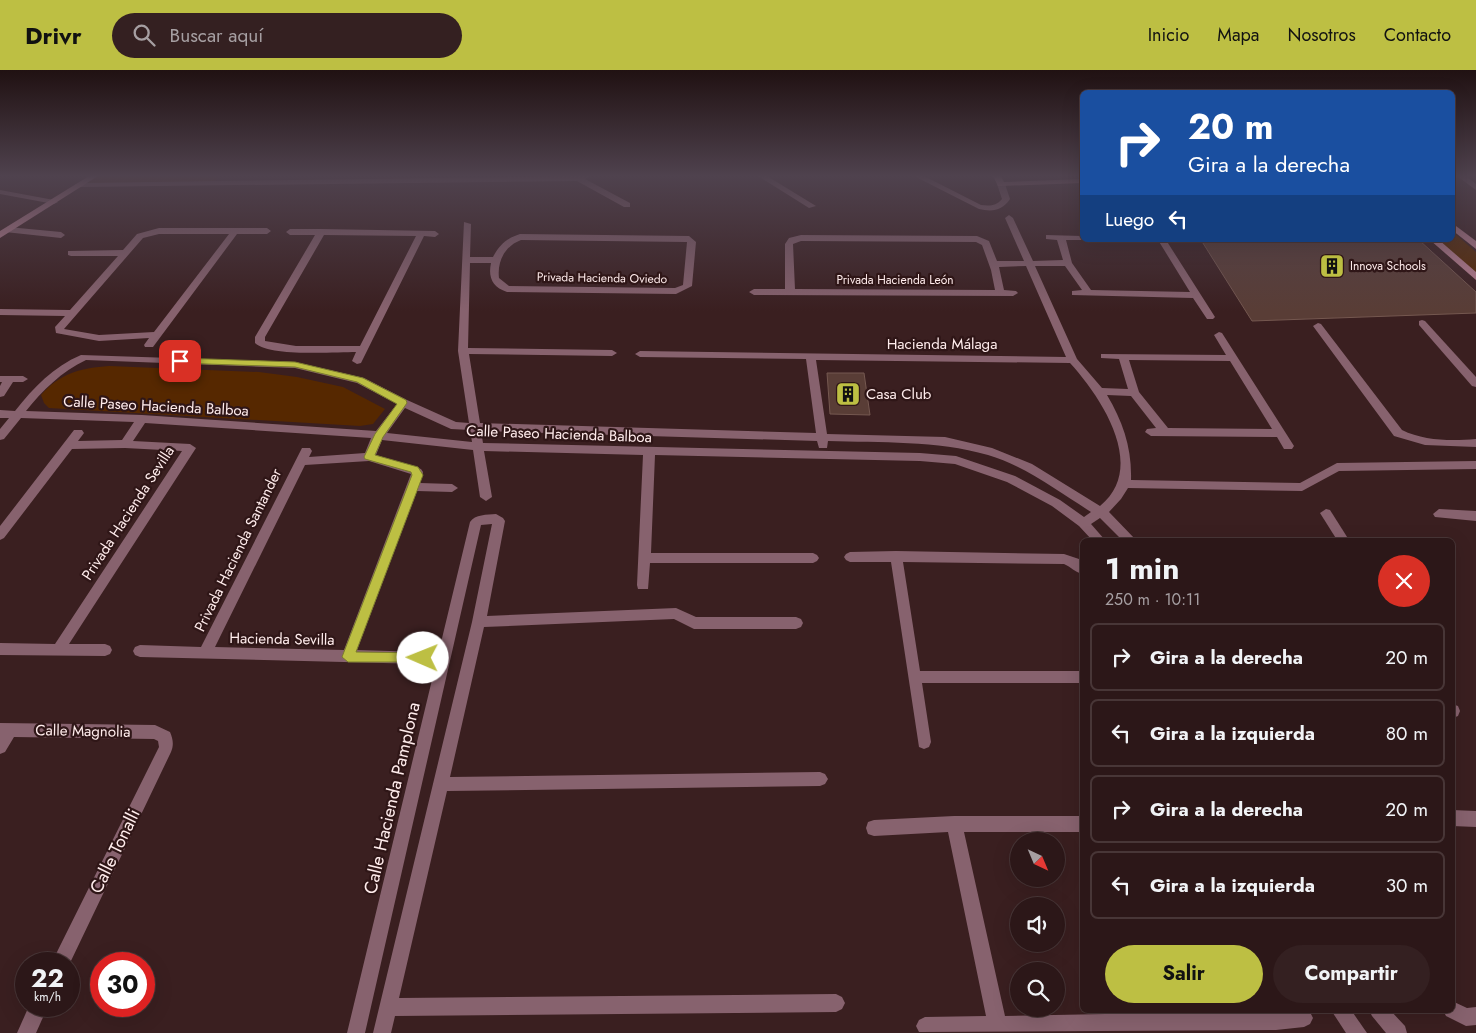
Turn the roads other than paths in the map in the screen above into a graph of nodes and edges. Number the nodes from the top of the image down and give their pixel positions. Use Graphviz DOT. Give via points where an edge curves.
graph roads {
  1 [pos="23,221"];
  2 [pos="1010,221"];
  3 [pos="467,224"];
  4 [pos="1455,228"];
  5 [pos="8,230"];
  6 [pos="235,231"];
  7 [pos="267,231"];
  8 [pos="290,232"];
  9 [pos="321,232"];
  10 [pos="421,234"];
  11 [pos="435,234"];
  12 [pos="0,235"];
  13 [pos="61,235"];
  14 [pos="1049,237"];
  15 [pos="1061,237"];
  16 [pos="1080,238"];
  17 [pos="1163,242"];
  18 [pos="1436,242"];
  19 [pos="1476,246"];
  20 [pos="71,253"];
  21 [pos="125,254"];
  22 [pos="468,260"];
  23 [pos="494,260"];
  24 [pos="1068,263"];
  25 [pos="993,264"];
  26 [pos="1031,264"];
  27 [pos="1476,277"];
  28 [pos="754,292"];
  29 [pos="790,292"];
  30 [pos="1013,293"];
  31 [pos="1075,293"];
  32 [pos="1088,293"];
  33 [pos="1000,294"];
  34 [pos="1196,294"];
  35 [pos="0,312"];
  36 [pos="73,313"];
  37 [pos="1210,317"];
  38 [pos="1422,323"];
  39 [pos="1318,326"];
  40 [pos="155,335"];
  41 [pos="1219,335"];
  42 [pos="99,338"];
  43 [pos="149,345"];
  44 [pos="302,349"];
  45 [pos="363,349"];
  46 [pos="464,351"];
  47 [pos="612,353"];
  48 [pos="640,354"];
  49 [pos="1105,356"];
  50 [pos="1123,356"];
  51 [pos="84,357"];
  52 [pos="811,358"];
  53 [pos="1233,358"];
  54 [pos="1074,360"];
  55 [pos="357,361"];
  56 [pos="295,364"];
  57 [pos="5,379"];
  58 [pos="23,379"];
  59 [pos="1476,384"];
  60 [pos="1098,391"];
  61 [pos="1134,393"];
  62 [pos="0,394"];
  63 [pos="403,403"];
  64 [pos="0,414"];
  65 [pos="19,414"];
  66 [pos="142,419"];
  67 [pos="477,428"];
  68 [pos="1151,432"];
  69 [pos="1166,432"];
  70 [pos="78,433"];
  71 [pos="1280,433"];
  72 [pos="0,436"];
  73 [pos="378,436"];
  74 [pos="822,437"];
  75 [pos="1470,443"];
  76 [pos="126,444"];
  77 [pos="68,445"];
  78 [pos="1288,446"];
  79 [pos="480,447"];
  80 [pos="649,452"];
  81 [pos="823,455"];
  82 [pos="369,457"];
  83 [pos="1476,460"];
  84 [pos="1476,466"];
  85 [pos="1124,484"];
  86 [pos="413,487"];
  87 [pos="452,488"];
  88 [pos="486,498"];
  89 [pos="1102,513"];
  90 [pos="1326,513"];
  91 [pos="1439,514"];
  92 [pos="1476,516"];
  93 [pos="1083,523"];
  94 [pos="0,535"];
  95 [pos="1097,538"];
  96 [pos="1128,538"];
  97 [pos="1343,538"];
  98 [pos="896,556"];
  99 [pos="850,557"];
  100 [pos="644,558"];
  101 [pos="813,558"];
  102 [pos="1080,566"];
  103 [pos="643,585"];
  104 [pos="479,622"];
  105 [pos="796,623"];
  106 [pos="0,649"];
  107 [pos="58,650"];
  108 [pos="104,650"];
  109 [pos="140,651"];
  110 [pos="205,653"];
  111 [pos="348,657"];
  112 [pos="423,658"];
  113 [pos="914,677"];
  114 [pos="1080,677"];
  115 [pos="5,730"];
  116 [pos="165,737"];
  117 [pos="924,742"];
  118 [pos="0,747"];
  119 [pos="820,779"];
  120 [pos="440,784"];
  121 [pos="1455,818"];
  122 [pos="1476,819"];
  123 [pos="954,824"];
  124 [pos="1080,824"];
  125 [pos="874,828"];
  126 [pos="66,952"];
  127 [pos="836,1003"];
  128 [pos="388,1007"];
  129 [pos="1455,1012"];
  130 [pos="1342,1013"];
  131 [pos="1381,1013"];
  132 [pos="1274,1015"];
  133 [pos="1476,1016"];
  134 [pos="34,1017"];
  135 [pos="1304,1018"];
  136 [pos="997,1023"];
  137 [pos="925,1026"];
  138 [pos="26,1033"];
  139 [pos="356,1033"];
  140 [pos="382,1033"];
  141 [pos="1358,1033"];
  142 [pos="1398,1033"];
  1 -- 5 [label="street"];
  2 -- 26 [label="street"];
  3 -- 22 [label="street"];
  4 -- 19 [label="street"];
  5 -- 12 [label="street"];
  5 -- 13 [label="street"];
  6 -- 7 [label="street"];
  6 -- 21 [label="street" via="150,232 140,236"];
  6 -- 40 [label="street"];
  8 -- 9 [label="street"];
  9 -- 10 [label="street"];
  9 -- 44 [label="street" via="260,337 260,343 268,346"];
  10 -- 11 [label="street"];
  10 -- 45 [label="street"];
  14 -- 15 [label="street"];
  15 -- 16 [label="street"];
  15 -- 24 [label="street"];
  17 -- 34 [label="street"];
  18 -- 27 [label="street"];
  20 -- 21 [label="street"];
  21 -- 36 [label="street"];
  22 -- 23 [label="street"];
  22 -- 46 [label="street"];
  23 -- 23 [label="street, Privada Hacienda Oviedo" via="495,282 507,289 676,291 687,286 692,242 683,237 520,237 506,242"];
  24 -- 26 [label="street"];
  24 -- 32 [label="street"];
  25 -- 26 [label="street"];
  25 -- 29 [label="street" via="986,243 976,239 802,238 789,244"];
  25 -- 33 [label="street"];
  26 -- 54 [label="street"];
  28 -- 29 [label="street, Privada Hacienda León"];
  29 -- 33 [label="street, Privada Hacienda León"];
  30 -- 33 [label="street, Privada Hacienda León"];
  31 -- 32 [label="street"];
  32 -- 34 [label="street"];
  34 -- 37 [label="street"];
  35 -- 36 [label="street"];
  36 -- 42 [label="street" via="59,331"];
  38 -- 59 [label="street"];
  39 -- 75 [label="street" via="1398,434 1414,440"];
  40 -- 42 [label="street"];
  40 -- 43 [label="street"];
  41 -- 53 [label="street"];
  42 -- 51 [label="street"];
  44 -- 45 [label="street"];
  44 -- 56 [label="street"];
  45 -- 55 [label="street"];
  46 -- 47 [label="street"];
  46 -- 67 [label="street"];
  48 -- 52 [label="street, Hacienda Málaga"];
  49 -- 50 [label="street"];
  50 -- 53 [label="street"];
  50 -- 61 [label="street"];
  51 -- 56 [label="street, Calle Paseo Hacienda Balboa"];
  51 -- 65 [label="street" via="48,377"];
  52 -- 54 [label="street, Hacienda Málaga"];
  52 -- 74 [label="street"];
  53 -- 71 [label="street"];
  54 -- 60 [label="street"];
  56 -- 63 [label="street, Calle Paseo Hacienda Balboa" via="360,380"];
  57 -- 58 [label="street"];
  57 -- 62 [label="street"];
  60 -- 61 [label="street"];
  60 -- 85 [label="street" via="1115,418 1123,443"];
  61 -- 69 [label="street"];
  63 -- 67 [label="street, Calle Paseo Hacienda Balboa" via="455,426"];
  63 -- 73 [label="street"];
  64 -- 65 [label="street, Calle Paseo Hacienda Balboa"];
  65 -- 66 [label="street, Calle Paseo Hacienda Balboa"];
  65 -- 72 [label="street"];
  66 -- 73 [label="street, Calle Paseo Hacienda Balboa"];
  66 -- 76 [label="street"];
  67 -- 74 [label="street, Calle Paseo Hacienda Balboa"];
  67 -- 79 [label="street"];
  68 -- 69 [label="street"];
  69 -- 71 [label="street"];
  70 -- 77 [label="street"];
  71 -- 78 [label="street"];
  73 -- 79 [label="street, Calle Paseo Hacienda Balboa"];
  73 -- 82 [label="street"];
  74 -- 81 [label="street"];
  74 -- 89 [label="street, Calle Paseo Hacienda Balboa" via="945,441 992,452 1028,467"];
  75 -- 83 [label="street"];
  76 -- 77 [label="street, Privada Hacienda Sevilla"];
  76 -- 107 [label="street, Privada Hacienda Sevilla" via="190,448"];
  77 -- 94 [label="street"];
  79 -- 80 [label="street, Calle Paseo Hacienda Balboa"];
  79 -- 88 [label="street"];
  80 -- 81 [label="street, Calle Paseo Hacienda Balboa"];
  80 -- 100 [label="street"];
  81 -- 93 [label="street, Calle Paseo Hacienda Balboa" via="956,460 1011,479 1056,503"];
  82 -- 86 [label="street, Privada Hacienda Santander" via="414,469 418,475"];
  82 -- 110 [label="street, Privada Hacienda Santander" via="303,456"];
  84 -- 85 [label="street" via="1337,467 1302,487"];
  85 -- 89 [label="street"];
  86 -- 87 [label="street"];
  86 -- 111 [label="street"];
  89 -- 93 [label="street"];
  89 -- 96 [label="street, Calle Paseo Hacienda Balboa"];
  90 -- 97 [label="street"];
  91 -- 92 [label="street"];
  93 -- 95 [label="street, Calle Paseo Hacienda Balboa"];
  98 -- 99 [label="street"];
  98 -- 102 [label="street" via="1064,559"];
  98 -- 113 [label="street"];
  100 -- 101 [label="street"];
  100 -- 103 [label="street"];
  104 -- 105 [label="street" via="676,613 694,623"];
  104 -- 120 [label="street, Calle Hacienda Pamplona"];
  104 -- 139 [label="street, Calle Hacienda Pamplona" via="499,522 496,519 476,522"];
  106 -- 107 [label="street"];
  107 -- 108 [label="street"];
  109 -- 110 [label="street, Hacienda Sevilla"];
  110 -- 111 [label="street, Hacienda Sevilla"];
  111 -- 112 [label="street, Hacienda Sevilla"];
  113 -- 114 [label="street"];
  113 -- 117 [label="street"];
  115 -- 116 [label="street, Calle Magnolia" via="155,732"];
  115 -- 118 [label="street"];
  116 -- 126 [label="street, Calle Tonalli" via="166,747"];
  119 -- 120 [label="street"];
  120 -- 128 [label="street, Calle Hacienda Pamplona"];
  121 -- 122 [label="street"];
  123 -- 124 [label="street"];
  123 -- 125 [label="street"];
  123 -- 136 [label="street"];
  127 -- 128 [label="street"];
  128 -- 140 [label="street, Calle Hacienda Pamplona"];
  129 -- 133 [label="street" via="1466,1017"];
  130 -- 141 [label="street"];
  131 -- 142 [label="street"];
  132 -- 135 [label="street"];
  132 -- 136 [label="street"];
  134 -- 138 [label="street"];
  136 -- 137 [label="street"];
}
